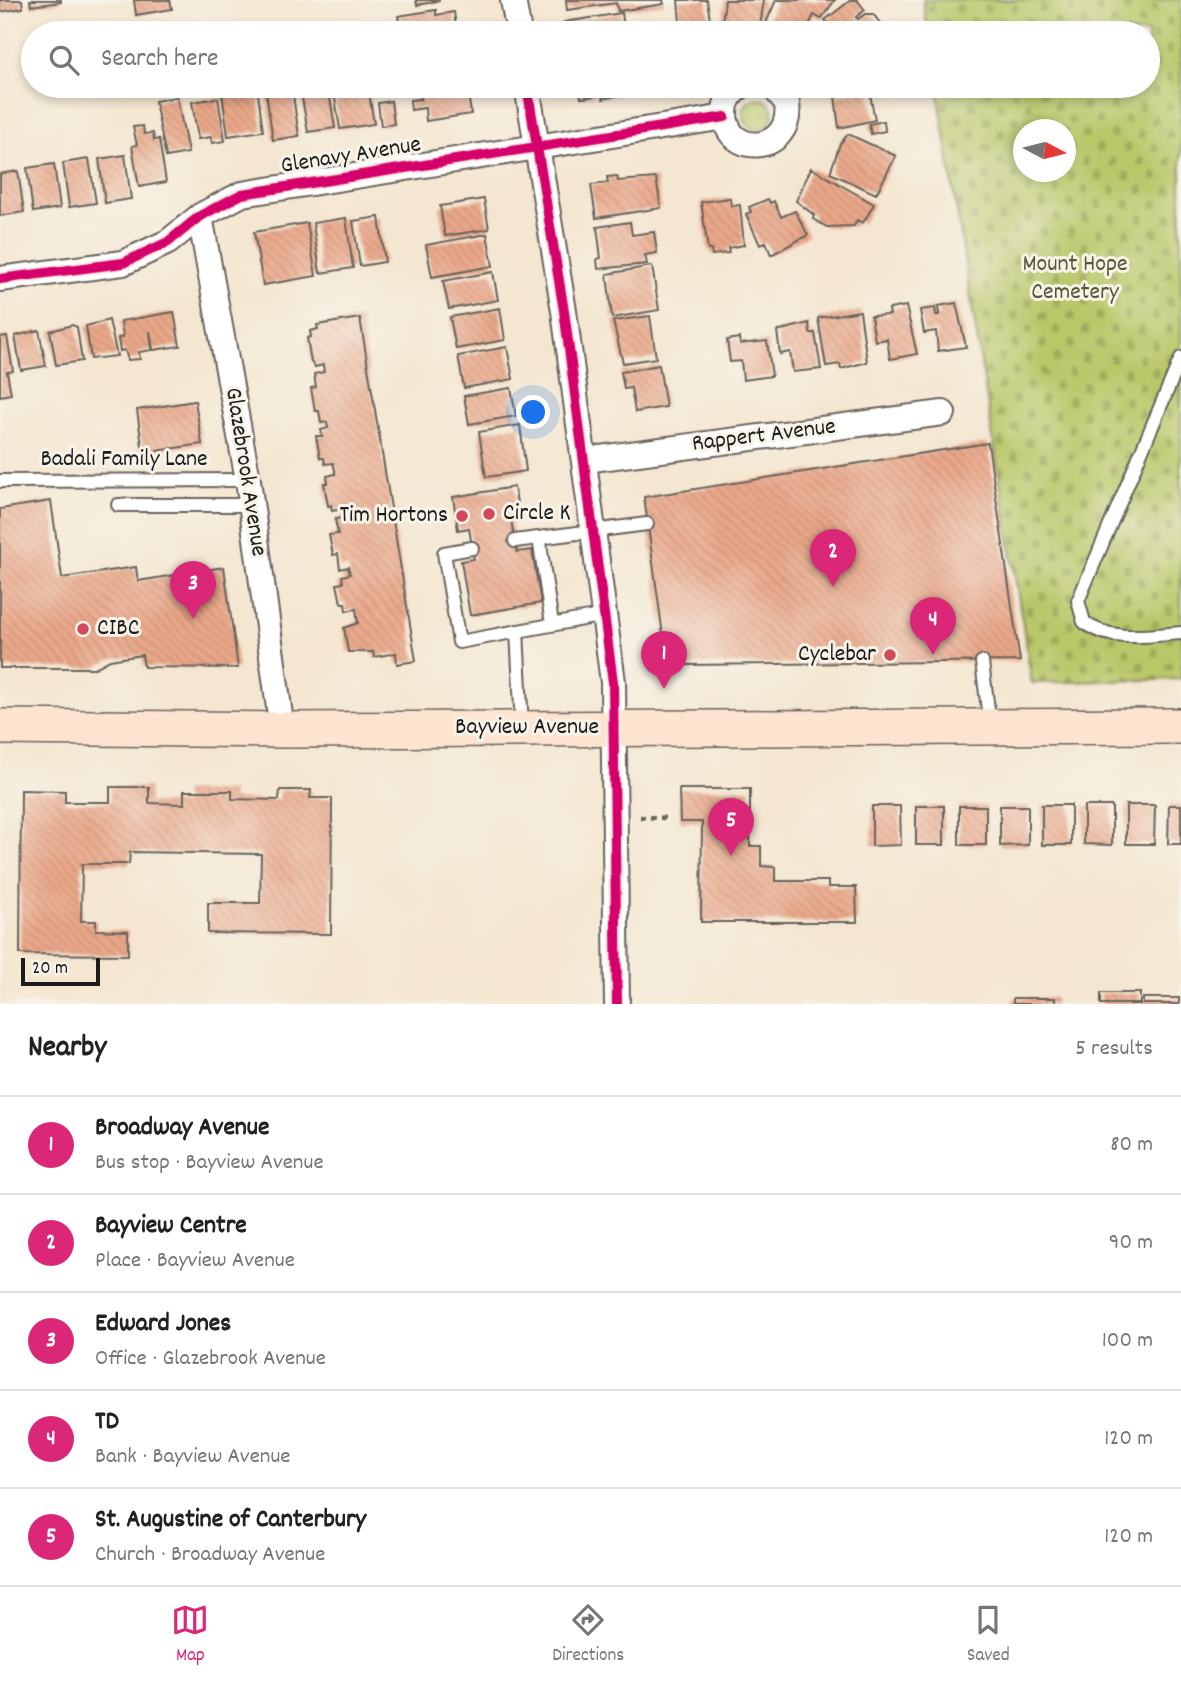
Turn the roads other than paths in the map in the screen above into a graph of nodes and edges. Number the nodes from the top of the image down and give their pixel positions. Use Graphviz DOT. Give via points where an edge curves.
graph roads {
  1 [pos="513,0"];
  2 [pos="517,21"];
  3 [pos="529,98"];
  4 [pos="729,98"];
  5 [pos="783,98"];
  6 [pos="725,117"];
  7 [pos="537,147"];
  8 [pos="200,216"];
  9 [pos="0,279"];
  10 [pos="1181,358"];
  11 [pos="943,413"];
  12 [pos="585,460"];
  13 [pos="248,480"];
  14 [pos="0,481"];
  15 [pos="118,505"];
  16 [pos="252,505"];
  17 [pos="647,524"];
  18 [pos="594,529"];
  19 [pos="538,538"];
  20 [pos="514,541"];
  21 [pos="472,548"];
  22 [pos="466,594"];
  23 [pos="451,597"];
  24 [pos="605,615"];
  25 [pos="552,624"];
  26 [pos="517,631"];
  27 [pos="1181,633"];
  28 [pos="982,662"];
  29 [pos="990,726"];
  30 [pos="1181,726"];
  31 [pos="0,727"];
  32 [pos="615,728"];
  33 [pos="522,729"];
  34 [pos="282,730"];
  35 [pos="617,1004"];
  1 -- 2 [label="street"];
  3 -- 7 [label="street"];
  4 -- 6 [label="street"];
  5 -- 6 [label="street" via="788,114 781,133 763,144 734,136"];
  6 -- 7 [label="street, Glenavy Avenue"];
  7 -- 8 [label="street, Glenavy Avenue" via="242,194"];
  7 -- 12 [label="street"];
  8 -- 9 [label="street, Glenavy Avenue" via="168,242 123,263"];
  8 -- 13 [label="street, Glazebrook Avenue"];
  10 -- 27 [label="lane" via="1078,601 1084,622 1101,632"];
  11 -- 12 [label="street, Rappert Avenue"];
  12 -- 18 [label="street"];
  13 -- 14 [label="lane, Badali Family Lane"];
  13 -- 16 [label="street, Glazebrook Avenue"];
  15 -- 16 [label="lane"];
  16 -- 34 [label="street, Glazebrook Avenue"];
  17 -- 18 [label="lane"];
  18 -- 19 [label="lane"];
  18 -- 24 [label="street"];
  19 -- 20 [label="lane"];
  19 -- 25 [label="lane" via="541,581"];
  21 -- 23 [label="lane" via="444,554"];
  22 -- 23 [label="lane"];
  23 -- 26 [label="lane" via="459,642"];
  24 -- 25 [label="lane"];
  24 -- 32 [label="street"];
  25 -- 26 [label="lane"];
  26 -- 33 [label="lane"];
  28 -- 29 [label="lane"];
  29 -- 30 [label="main road, Bayview Avenue"];
  29 -- 32 [label="main road, Bayview Avenue"];
  31 -- 34 [label="main road, Bayview Avenue"];
  32 -- 33 [label="main road, Bayview Avenue"];
  32 -- 35 [label="street"];
  33 -- 34 [label="main road, Bayview Avenue"];
}
